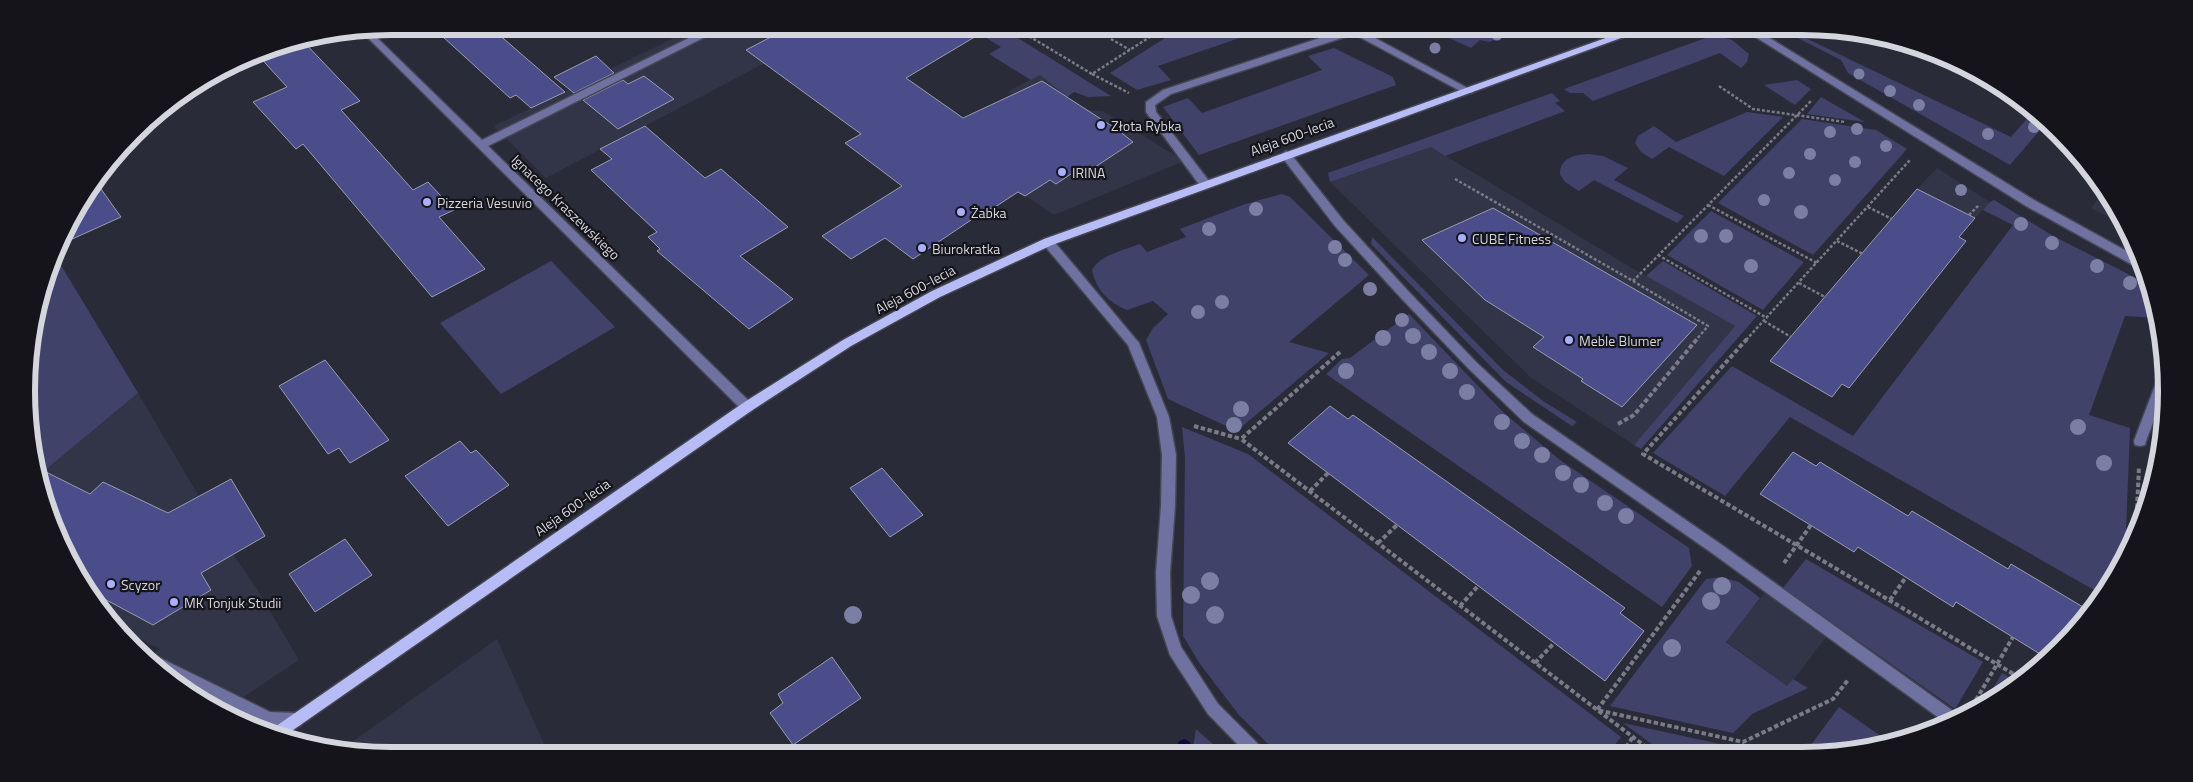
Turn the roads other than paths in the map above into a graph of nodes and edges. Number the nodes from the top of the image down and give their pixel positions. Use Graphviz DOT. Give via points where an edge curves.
graph roads {
  1 [pos="702,35"];
  2 [pos="1343,35"];
  3 [pos="1362,35"];
  4 [pos="1624,35"];
  5 [pos="1758,35"];
  6 [pos="370,36"];
  7 [pos="1468,91"];
  8 [pos="481,145"];
  9 [pos="1286,155"];
  10 [pos="1204,184"];
  11 [pos="1048,242"];
  12 [pos="2133,260"];
  13 [pos="2158,394"];
  14 [pos="747,407"];
  15 [pos="2140,441"];
  16 [pos="170,670"];
  17 [pos="1947,716"];
  18 [pos="296,720"];
  19 [pos="282,730"];
  20 [pos="1251,747"];
  1 -- 8 [label="street"];
  2 -- 10 [label="street" via="1167,92 1150,104 1151,112"];
  3 -- 7 [label="street"];
  4 -- 7 [label="main road, Aleja 600-lecia"];
  5 -- 12 [label="street" via="2030,202"];
  6 -- 8 [label="street, Ignacego Kraszewskiego"];
  7 -- 9 [label="main road, Aleja 600-lecia"];
  8 -- 14 [label="street, Ignacego Kraszewskiego"];
  9 -- 10 [label="main road, Aleja 600-lecia"];
  9 -- 17 [label="street" via="1339,222 1405,295 1528,418 1717,549"];
  10 -- 11 [label="main road, Aleja 600-lecia"];
  11 -- 14 [label="main road, Aleja 600-lecia" via="928,299 847,344"];
  11 -- 20 [label="street" via="1133,343 1163,417 1169,455 1164,616 1175,650 1213,709"];
  13 -- 15 [label="street"];
  14 -- 18 [label="main road, Aleja 600-lecia"];
  16 -- 18 [label="street" via="269,719"];
  18 -- 19 [label="main road, Aleja 600-lecia"];
}
